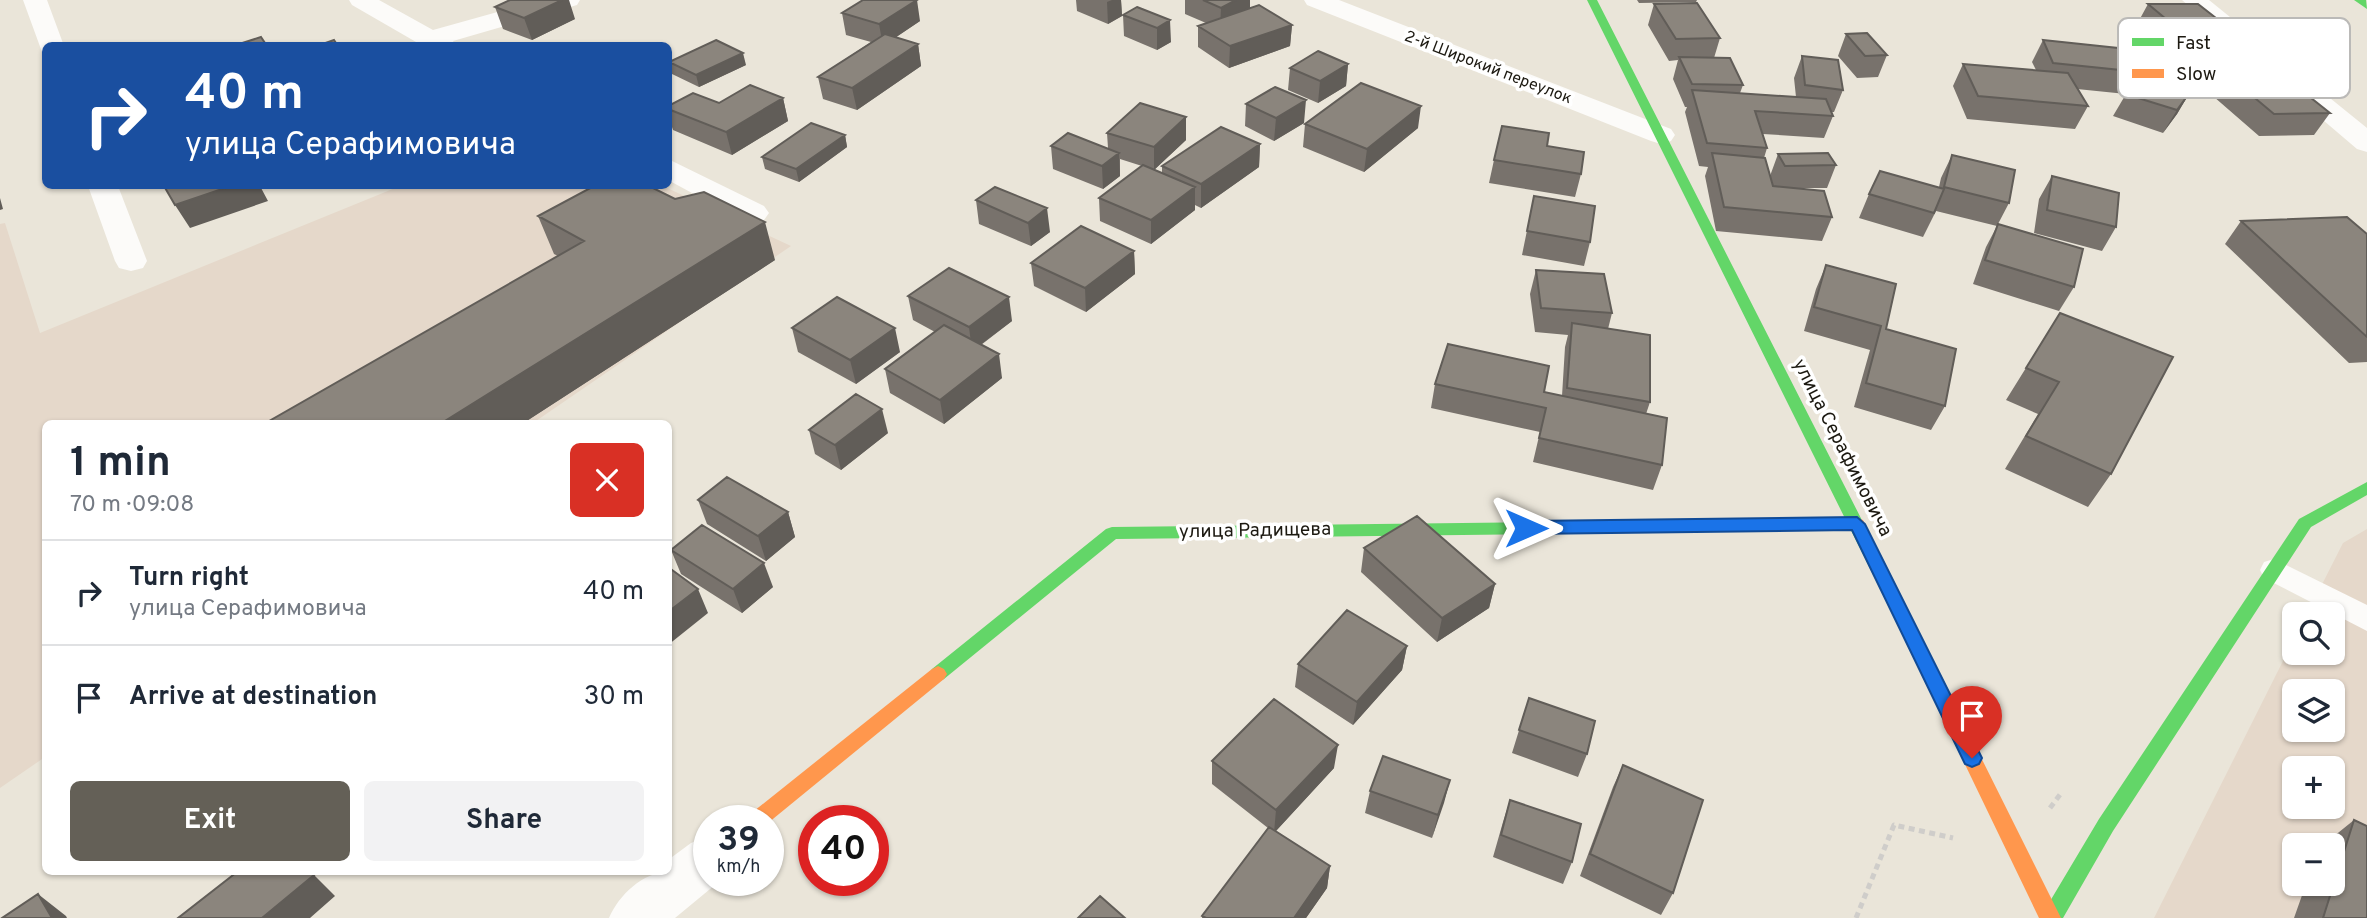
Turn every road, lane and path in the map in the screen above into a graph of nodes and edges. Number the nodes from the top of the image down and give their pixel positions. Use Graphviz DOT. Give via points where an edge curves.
graph roads {
  1 [pos="35,0"];
  2 [pos="361,0"];
  3 [pos="568,0"];
  4 [pos="1316,0"];
  5 [pos="1592,0"];
  6 [pos="2194,0"];
  7 [pos="2359,0"];
  8 [pos="2367,6"];
  9 [pos="2216,18"];
  10 [pos="50,42"];
  11 [pos="437,42"];
  12 [pos="2313,98"];
  13 [pos="1661,135"];
  14 [pos="2367,143"];
  15 [pos="672,169"];
  16 [pos="104,189"];
  17 [pos="753,213"];
  18 [pos="131,261"];
  19 [pos="2367,488"];
  20 [pos="1857,524"];
  21 [pos="2274,570"];
  22 [pos="2367,619"];
  23 [pos="2067,785"];
  24 [pos="776,805"];
  25 [pos="2018,852"];
  26 [pos="693,872"];
  27 [pos="635,918"];
  28 [pos="1856,918"];
  29 [pos="2051,918"];
  1 -- 10 [label="street"];
  2 -- 11 [label="street"];
  3 -- 11 [label="street"];
  4 -- 13 [label="street, 2-й Широкий переулок"];
  5 -- 13 [label="street, улица Серафимовича"];
  6 -- 9 [label="street"];
  7 -- 8 [label="street"];
  12 -- 14 [label="street"];
  13 -- 20 [label="street, улица Серафимовича"];
  15 -- 17 [label="street"];
  16 -- 18 [label="street"];
  19 -- 21 [label="street, улица Серафимовича" via="2305,523"];
  20 -- 24 [label="street, улица Радищева" via="1112,533"];
  20 -- 25 [label="street, улица Серафимовича"];
  21 -- 22 [label="lane"];
  21 -- 29 [label="street, улица Серафимовича" via="2106,825"];
  23 -- 25 [label="path"];
  25 -- 28 [label="path" via="1894,825"];
  25 -- 29 [label="street, улица Серафимовича"];
  26 -- 27 [label="street"];
}
